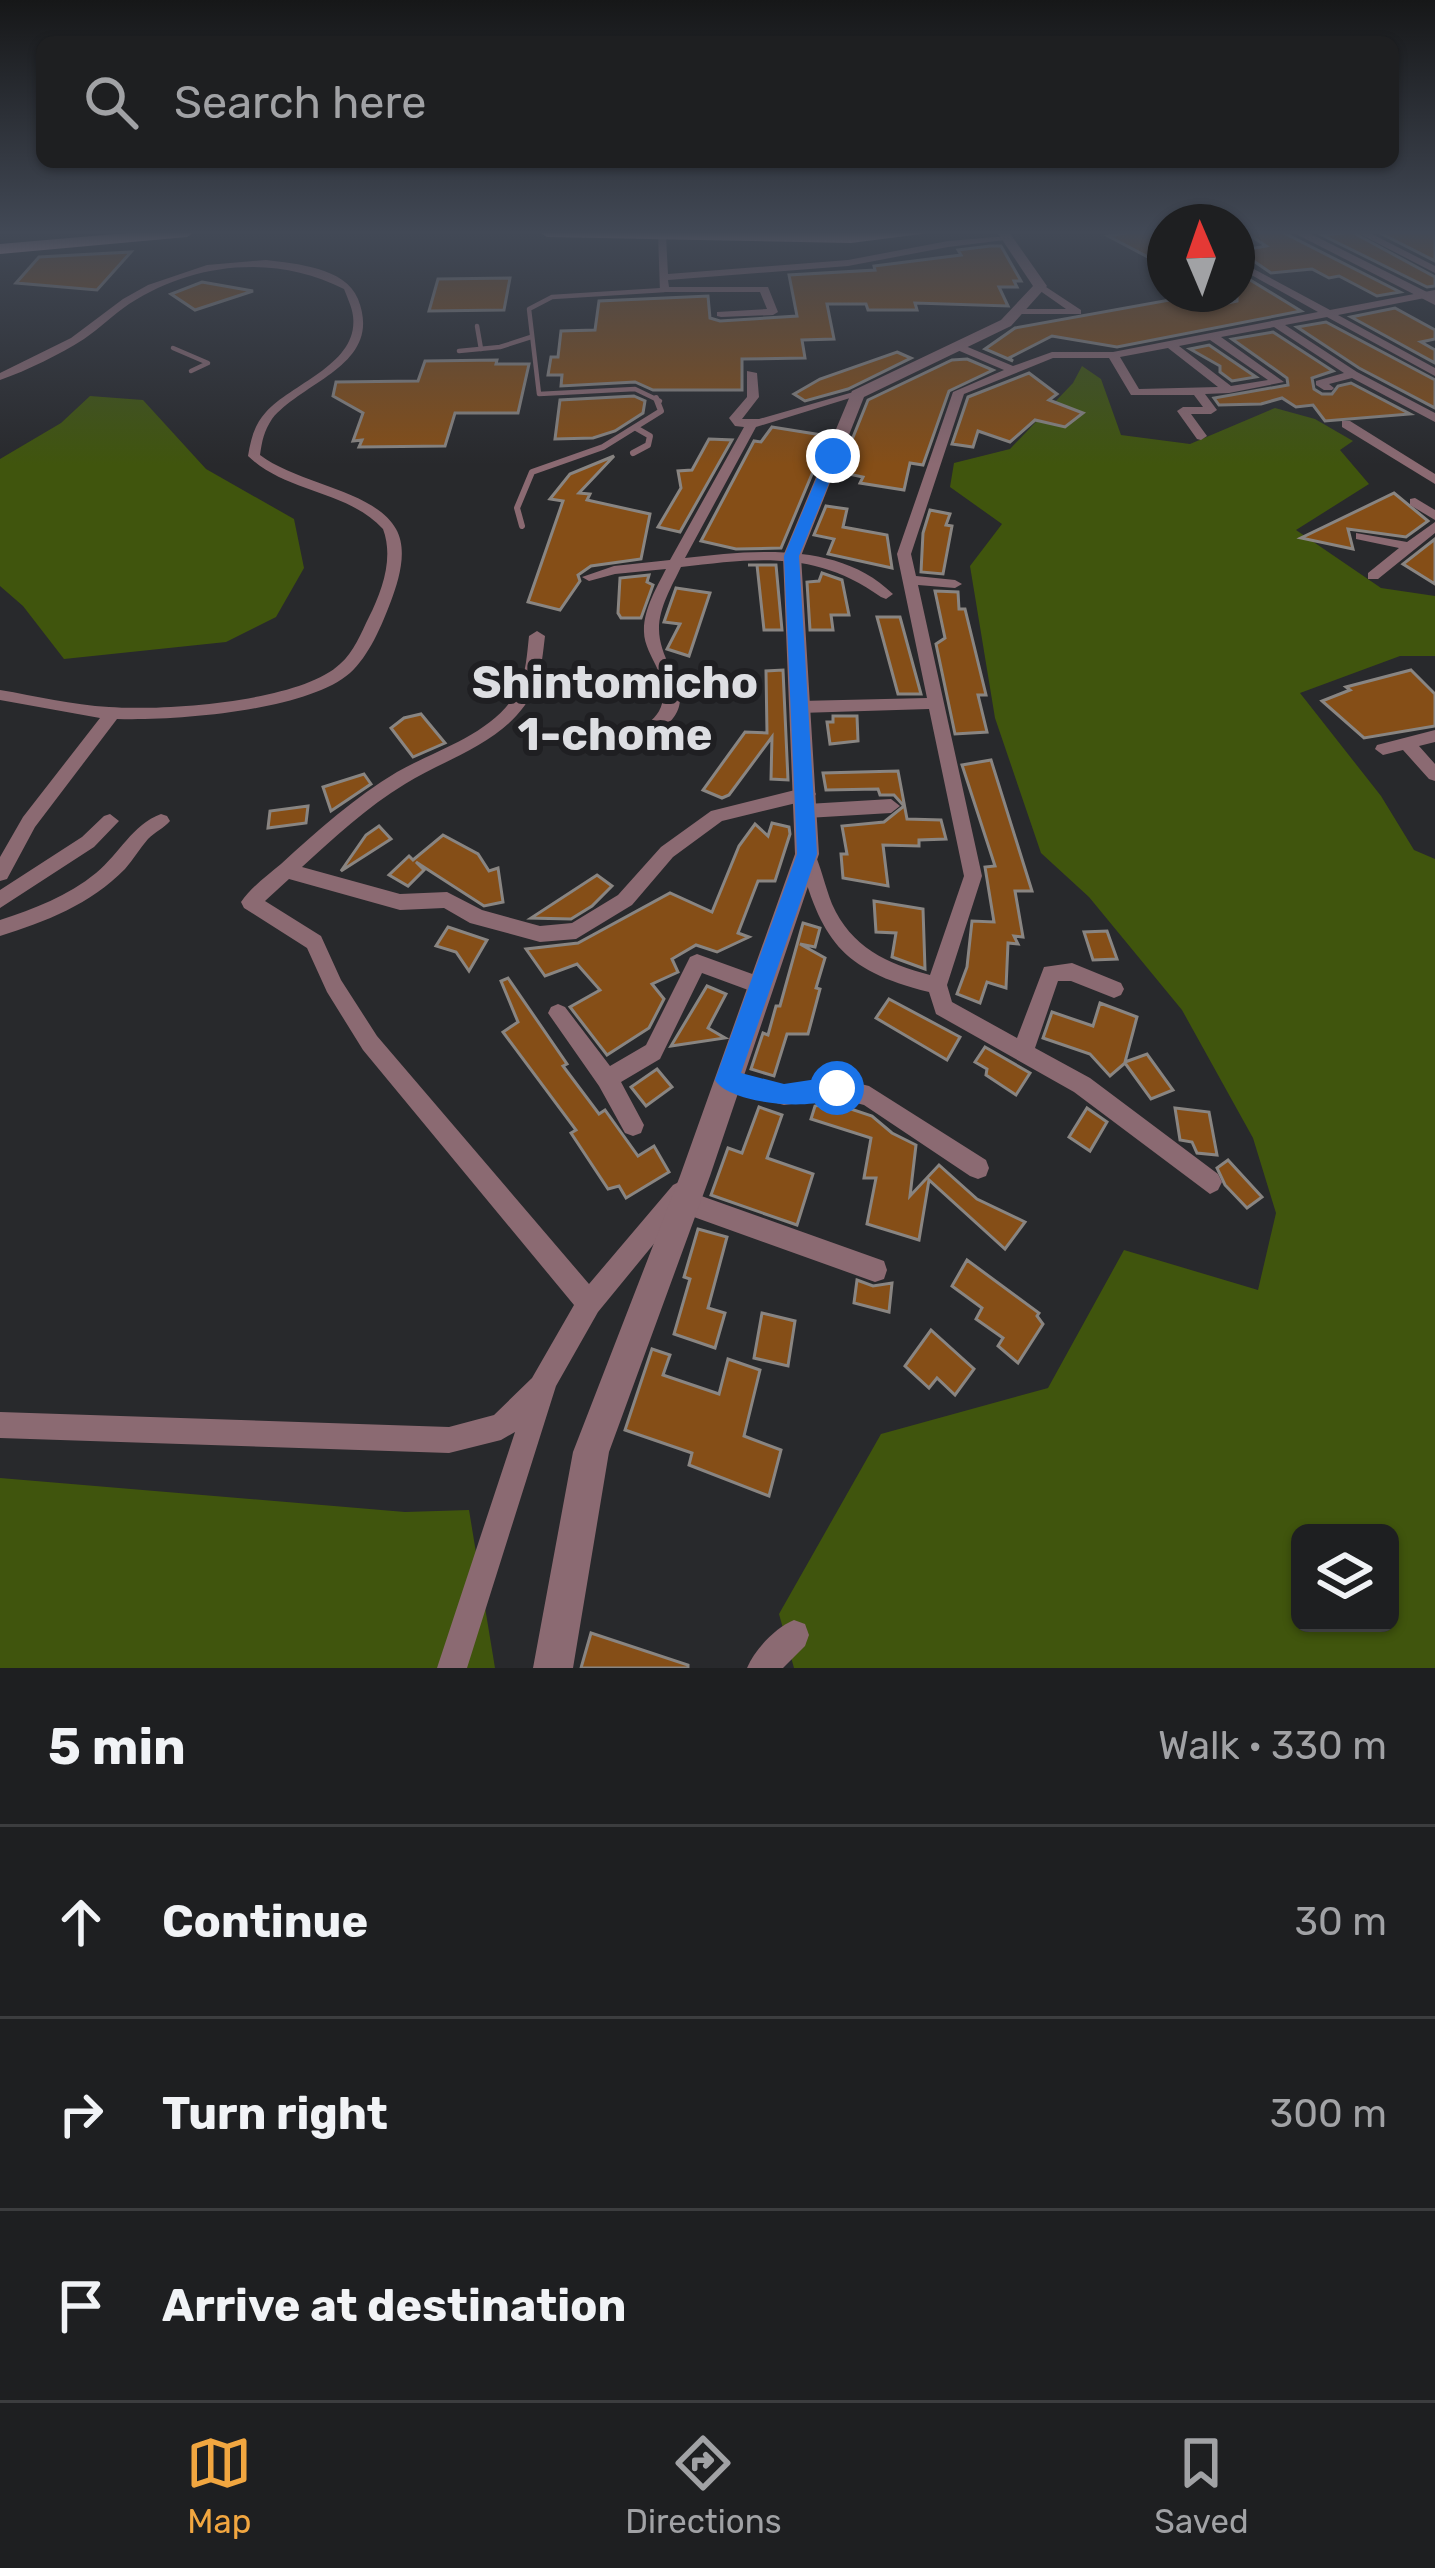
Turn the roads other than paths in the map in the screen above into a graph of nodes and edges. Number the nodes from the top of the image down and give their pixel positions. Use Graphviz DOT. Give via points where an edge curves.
graph roads {
  1 [pos="116,310"];
  2 [pos="357,310"];
  3 [pos="529,310"];
  4 [pos="772,310"];
  5 [pos="1074,310"];
  6 [pos="1323,310"];
  7 [pos="1354,310"];
  8 [pos="1018,312"];
  9 [pos="721,314"];
  10 [pos="1331,314"];
  11 [pos="1276,324"];
  12 [pos="477,326"];
  13 [pos="531,337"];
  14 [pos="1213,337"];
  15 [pos="1171,345"];
  16 [pos="959,347"];
  17 [pos="173,348"];
  18 [pos="481,349"];
  19 [pos="459,351"];
  20 [pos="1114,355"];
  21 [pos="1010,368"];
  22 [pos="191,371"];
  23 [pos="751,373"];
  24 [pos="1353,374"];
  25 [pos="1435,374"];
  26 [pos="0,377"];
  27 [pos="1328,388"];
  28 [pos="1229,390"];
  29 [pos="1197,391"];
  30 [pos="857,394"];
  31 [pos="1433,416"];
  32 [pos="1346,424"];
  33 [pos="751,425"];
  34 [pos="636,428"];
  35 [pos="1202,436"];
  36 [pos="634,452"];
  37 [pos="1435,480"];
  38 [pos="1415,502"];
  39 [pos="1435,516"];
  40 [pos="521,526"];
  41 [pos="1435,526"];
  42 [pos="1361,536"];
  43 [pos="1407,546"];
  44 [pos="792,556"];
  45 [pos="676,565"];
  46 [pos="1373,576"];
  47 [pos="589,577"];
  48 [pos="908,580"];
  49 [pos="955,584"];
  50 [pos="886,594"];
  51 [pos="537,636"];
  52 [pos="0,694"];
  53 [pos="938,703"];
  54 [pos="800,706"];
  55 [pos="112,714"];
  56 [pos="1435,736"];
  57 [pos="1406,743"];
  58 [pos="616,748"];
  59 [pos="1383,748"];
  60 [pos="1435,775"];
  61 [pos="807,803"];
  62 [pos="891,806"];
  63 [pos="110,820"];
  64 [pos="161,820"];
  65 [pos="807,854"];
  66 [pos="285,870"];
  67 [pos="0,874"];
  68 [pos="0,900"];
  69 [pos="0,928"];
  70 [pos="759,985"];
  71 [pos="937,985"];
  72 [pos="1114,988"];
  73 [pos="558,1013"];
  74 [pos="1023,1051"];
  75 [pos="607,1079"];
  76 [pos="727,1080"];
  77 [pos="633,1125"];
  78 [pos="978,1168"];
  79 [pos="695,1176"];
  80 [pos="1210,1182"];
  81 [pos="685,1202"];
  82 [pos="875,1270"];
  83 [pos="589,1303"];
  84 [pos="545,1380"];
  85 [pos="0,1425"];
  86 [pos="794,1635"];
  87 [pos="452,1668"];
  88 [pos="553,1668"];
  89 [pos="762,1668"];
  1 -- 26 [label="street" via="80,338"];
  2 -- 55 [label="street" via="355,346 264,419 253,437 254,456 269,470 371,507 392,533 384,602 362,645 343,671 311,689 234,705"];
  3 -- 13 [label="lane"];
  4 -- 9 [label="street"];
  5 -- 8 [label="street"];
  6 -- 10 [label="street"];
  7 -- 10 [label="street"];
  8 -- 16 [label="street"];
  10 -- 11 [label="street"];
  10 -- 25 [label="street"];
  11 -- 14 [label="street"];
  11 -- 24 [label="street"];
  12 -- 18 [label="lane"];
  13 -- 18 [label="lane"];
  13 -- 34 [label="lane" via="539,394 655,395 661,411"];
  14 -- 15 [label="street"];
  14 -- 28 [label="street" via="1278,382"];
  15 -- 20 [label="street"];
  15 -- 28 [label="street"];
  16 -- 21 [label="street"];
  16 -- 30 [label="street"];
  17 -- 22 [label="lane" via="208,363"];
  18 -- 19 [label="lane"];
  20 -- 21 [label="street" via="1074,351"];
  20 -- 29 [label="street" via="1135,393"];
  21 -- 48 [label="street" via="959,392 904,554"];
  23 -- 33 [label="street" via="753,397 735,418"];
  24 -- 27 [label="street" via="1320,383"];
  24 -- 31 [label="street"];
  28 -- 29 [label="street"];
  29 -- 35 [label="street" via="1211,410 1184,411"];
  30 -- 33 [label="street"];
  30 -- 44 [label="street"];
  32 -- 37 [label="street"];
  33 -- 45 [label="street"];
  34 -- 36 [label="lane" via="650,436"];
  34 -- 40 [label="lane" via="532,472 517,508"];
  38 -- 39 [label="street"];
  41 -- 43 [label="street"];
  42 -- 43 [label="street"];
  43 -- 46 [label="street"];
  44 -- 45 [label="street"];
  44 -- 50 [label="street" via="854,572"];
  44 -- 54 [label="street"];
  45 -- 47 [label="street"];
  45 -- 58 [label="street" via="650,631 673,695 670,709"];
  48 -- 49 [label="street"];
  48 -- 53 [label="street"];
  51 -- 66 [label="street" via="520,700 456,752 386,787"];
  52 -- 55 [label="street"];
  53 -- 54 [label="street"];
  53 -- 71 [label="street" via="973,876"];
  54 -- 61 [label="street"];
  55 -- 67 [label="street" via="29,822"];
  56 -- 57 [label="street"];
  57 -- 59 [label="street"];
  57 -- 60 [label="street"];
  61 -- 62 [label="street"];
  61 -- 65 [label="street"];
  61 -- 66 [label="street" via="717,815 667,852 625,900 576,931 540,934 447,900 400,902"];
  63 -- 68 [label="street"];
  64 -- 69 [label="street" via="73,900"];
  65 -- 70 [label="street"];
  65 -- 71 [label="street" via="820,904 846,948 901,977"];
  66 -- 83 [label="street" via="250,902 314,942 370,1043"];
  70 -- 75 [label="street" via="697,962 653,1052"];
  70 -- 76 [label="street"];
  71 -- 74 [label="street" via="943,1008"];
  72 -- 74 [label="street" via="1051,973"];
  73 -- 75 [label="street"];
  74 -- 80 [label="street" via="1082,1085"];
  75 -- 77 [label="street"];
  76 -- 78 [label="street" via="784,1095 837,1088 869,1096"];
  76 -- 79 [label="street"];
  79 -- 81 [label="street"];
  79 -- 83 [label="street"];
  81 -- 82 [label="street"];
  81 -- 88 [label="street" via="591,1452"];
  83 -- 84 [label="street"];
  84 -- 85 [label="street" via="501,1426 449,1440"];
  84 -- 87 [label="street"];
  86 -- 89 [label="street"];
}
